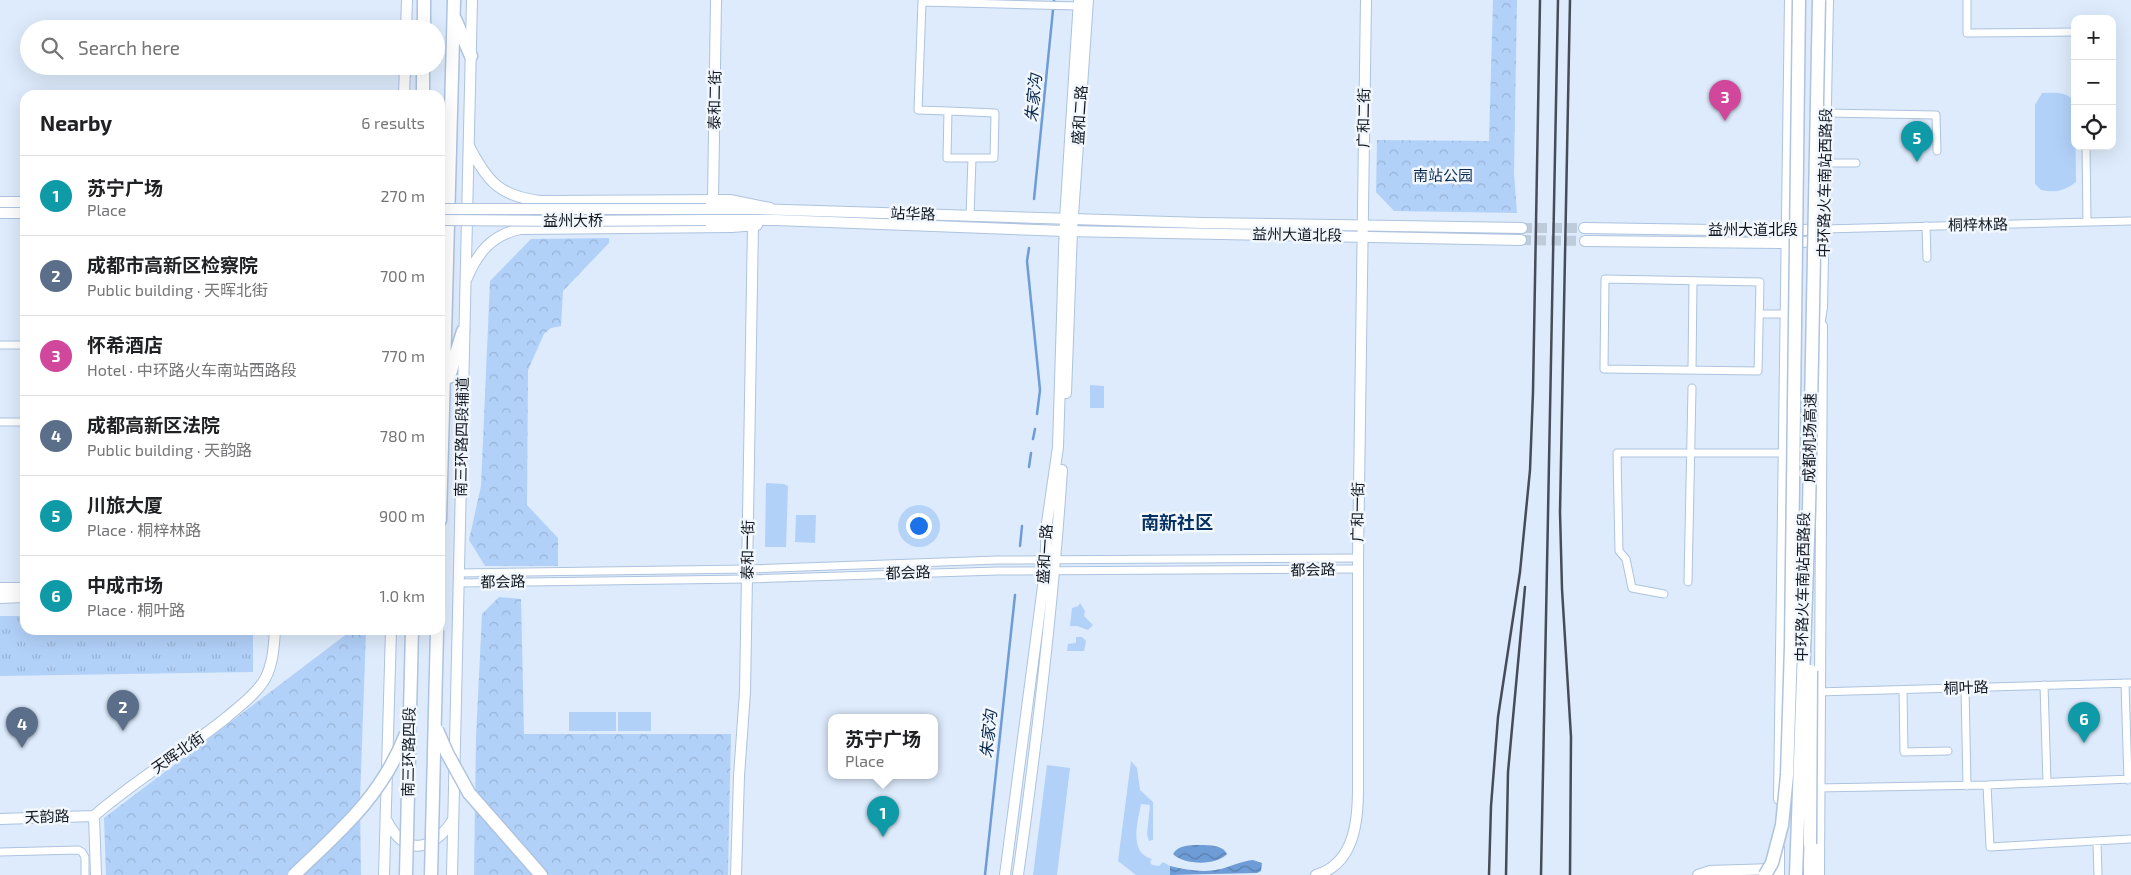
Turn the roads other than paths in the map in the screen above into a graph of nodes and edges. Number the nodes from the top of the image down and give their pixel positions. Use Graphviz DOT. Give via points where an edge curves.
graph roads {
  1 [pos="407,0"];
  2 [pos="424,0"];
  3 [pos="454,0"];
  4 [pos="472,0"];
  5 [pos="716,0"];
  6 [pos="1088,0"];
  7 [pos="1366,0"];
  8 [pos="1790,0"];
  9 [pos="1800,0"];
  10 [pos="1819,0"];
  11 [pos="1828,0"];
  12 [pos="1967,0"];
  13 [pos="1078,3"];
  14 [pos="424,14"];
  15 [pos="453,14"];
  16 [pos="406,20"];
  17 [pos="422,20"];
  18 [pos="424,20"];
  19 [pos="2071,32"];
  20 [pos="471,56"];
  21 [pos="405,75"];
  22 [pos="423,75"];
  23 [pos="404,90"];
  24 [pos="423,90"];
  25 [pos="948,111"];
  26 [pos="1826,113"];
  27 [pos="468,144"];
  28 [pos="2086,150"];
  29 [pos="1936,151"];
  30 [pos="972,158"];
  31 [pos="1826,163"];
  32 [pos="1856,163"];
  33 [pos="526,200"];
  34 [pos="713,200"];
  35 [pos="0,202"];
  36 [pos="20,202"];
  37 [pos="445,209"];
  38 [pos="0,213"];
  39 [pos="20,213"];
  40 [pos="706,215"];
  41 [pos="776,215"];
  42 [pos="970,216"];
  43 [pos="1069,219"];
  44 [pos="445,220"];
  45 [pos="2131,221"];
  46 [pos="2087,222"];
  47 [pos="753,225"];
  48 [pos="1926,226"];
  49 [pos="1522,228"];
  50 [pos="1584,228"];
  51 [pos="520,229"];
  52 [pos="1825,229"];
  53 [pos="1069,230"];
  54 [pos="1362,231"];
  55 [pos="1786,231"];
  56 [pos="1521,240"];
  57 [pos="1585,242"];
  58 [pos="1786,243"];
  59 [pos="1927,258"];
  60 [pos="1693,281"];
  61 [pos="465,283"];
  62 [pos="1822,307"];
  63 [pos="1760,314"];
  64 [pos="1786,314"];
  65 [pos="463,331"];
  66 [pos="0,345"];
  67 [pos="20,345"];
  68 [pos="445,350"];
  69 [pos="1692,370"];
  70 [pos="1812,370"];
  71 [pos="1692,388"];
  72 [pos="445,389"];
  73 [pos="0,422"];
  74 [pos="20,422"];
  75 [pos="1692,453"];
  76 [pos="1784,453"];
  77 [pos="1808,510"];
  78 [pos="1358,558"];
  79 [pos="1051,560"];
  80 [pos="1358,569"];
  81 [pos="1050,571"];
  82 [pos="747,574"];
  83 [pos="459,578"];
  84 [pos="1688,582"];
  85 [pos="0,588"];
  86 [pos="20,588"];
  87 [pos="1664,594"];
  88 [pos="20,597"];
  89 [pos="0,598"];
  90 [pos="275,635"];
  91 [pos="391,635"];
  92 [pos="412,635"];
  93 [pos="437,635"];
  94 [pos="2128,683"];
  95 [pos="2044,685"];
  96 [pos="1965,688"];
  97 [pos="1903,690"];
  98 [pos="1801,692"];
  99 [pos="1821,692"];
  100 [pos="435,723"];
  101 [pos="410,724"];
  102 [pos="1948,751"];
  103 [pos="2129,780"];
  104 [pos="2047,783"];
  105 [pos="1987,785"];
  106 [pos="1966,786"];
  107 [pos="1799,788"];
  108 [pos="1820,788"];
  109 [pos="94,816"];
  110 [pos="386,818"];
  111 [pos="0,819"];
  112 [pos="453,820"];
  113 [pos="2131,840"];
  114 [pos="2097,841"];
  115 [pos="0,852"];
  116 [pos="1779,872"];
  117 [pos="85,875"];
  118 [pos="96,875"];
  119 [pos="294,875"];
  120 [pos="384,875"];
  121 [pos="406,875"];
  122 [pos="432,875"];
  123 [pos="452,875"];
  124 [pos="541,875"];
  125 [pos="736,875"];
  126 [pos="1004,875"];
  127 [pos="1018,875"];
  128 [pos="1316,875"];
  129 [pos="1698,875"];
  130 [pos="1765,875"];
  131 [pos="1797,875"];
  132 [pos="1810,875"];
  133 [pos="1819,875"];
  134 [pos="2098,875"];
  1 -- 16 [label="main road"];
  2 -- 14 [label="highway"];
  3 -- 15 [label="highway"];
  4 -- 20 [label="main road, 南三环路四段辅道"];
  5 -- 34 [label="main road, 泰和二街"];
  6 -- 43 [label="main road, 盛和二路"];
  7 -- 54 [label="main road, 广和二街"];
  8 -- 55 [label="main road, 中环路火车南站西路段"];
  9 -- 130 [label="highway, 成都机场高速, bridge" via="1787,775 1782,825 1772,863"];
  10 -- 70 [label="highway, 成都机场高速, bridge"];
  11 -- 26 [label="main road, 中环路火车南站西路段"];
  12 -- 19 [label="street" via="1967,32"];
  13 -- 25 [label="street" via="1048,6 922,2 918,110"];
  13 -- 43 [label="main road"];
  14 -- 17 [label="highway"];
  14 -- 18 [label="highway"];
  15 -- 20 [label="highway"];
  15 -- 68 [label="highway"];
  20 -- 27 [label="main road, 南三环路四段辅道"];
  21 -- 23 [label="main road"];
  22 -- 24 [label="highway"];
  25 -- 30 [label="street" via="947,158"];
  25 -- 30 [label="street" via="995,113 994,158"];
  26 -- 29 [label="street" via="1936,115"];
  26 -- 31 [label="main road, 中环路火车南站西路段"];
  27 -- 33 [label="main road" via="493,184"];
  27 -- 61 [label="main road, 南三环路四段辅道"];
  28 -- 46 [label="street"];
  30 -- 42 [label="street"];
  31 -- 32 [label="street"];
  31 -- 52 [label="main road, 中环路火车南站西路段"];
  33 -- 34 [label="main road"];
  33 -- 51 [label="main road" via="511,207 509,214 512,225"];
  34 -- 41 [label="main road" via="744,202"];
  35 -- 36 [label="main road"];
  37 -- 40 [label="main road, 益州大桥, bridge"];
  38 -- 39 [label="main road"];
  40 -- 41 [label="main road"];
  40 -- 41 [label="main road, 站华路" via="753,209"];
  40 -- 44 [label="main road, 益州大桥, bridge" via="567,221"];
  41 -- 42 [label="main road, 站华路"];
  41 -- 47 [label="main road"];
  41 -- 53 [label="main road, 站华路"];
  42 -- 43 [label="main road, 站华路"];
  43 -- 53 [label="main road, 盛和一路"];
  43 -- 54 [label="main road, 益州大道北段"];
  45 -- 46 [label="street, 桐梓林路"];
  46 -- 48 [label="street, 桐梓林路"];
  47 -- 51 [label="main road"];
  47 -- 82 [label="main road, 泰和一街"];
  48 -- 52 [label="street, 桐梓林路"];
  48 -- 59 [label="street"];
  49 -- 54 [label="main road, 益州大道北段"];
  50 -- 55 [label="main road, 益州大道北段"];
  51 -- 61 [label="main road" via="502,235 481,252"];
  52 -- 55 [label="main road, 益州大道北段"];
  52 -- 58 [label="main road, 益州大道北段" via="1817,241"];
  52 -- 62 [label="main road, 中环路火车南站西路段"];
  53 -- 54 [label="main road, 益州大道北段"];
  53 -- 79 [label="main road, 盛和一路" via="1058,447 1046,523"];
  54 -- 56 [label="main road, 益州大道北段"];
  54 -- 78 [label="main road, 广和一街"];
  55 -- 58 [label="main road, 中环路火车南站西路段"];
  57 -- 58 [label="main road, 益州大道北段"];
  58 -- 64 [label="main road, 中环路火车南站西路段"];
  60 -- 63 [label="street" via="1760,282"];
  60 -- 69 [label="street"];
  60 -- 69 [label="street" via="1605,280 1604,289 1604,369"];
  61 -- 65 [label="main road, 南三环路四段辅道"];
  62 -- 70 [label="main road, 中环路火车南站西路段"];
  62 -- 99 [label="main road"];
  63 -- 64 [label="street"];
  63 -- 69 [label="street" via="1758,371"];
  64 -- 76 [label="main road, 中环路火车南站西路段"];
  65 -- 72 [label="highway"];
  65 -- 83 [label="main road, 南三环路四段辅道"];
  66 -- 67 [label="street"];
  70 -- 77 [label="highway, 成都机场高速, bridge"];
  70 -- 98 [label="main road, 中环路火车南站西路段" via="1806,407"];
  71 -- 75 [label="street"];
  73 -- 74 [label="street"];
  75 -- 76 [label="street"];
  75 -- 84 [label="street"];
  75 -- 87 [label="street" via="1617,453 1619,551 1626,559 1632,588"];
  76 -- 116 [label="main road, 中环路火车南站西路段"];
  77 -- 131 [label="highway, 成都机场高速, bridge"];
  77 -- 132 [label="highway, bridge" via="1812,645"];
  78 -- 79 [label="street, 都会路"];
  78 -- 80 [label="main road, 广和一街"];
  79 -- 81 [label="main road, 盛和一路"];
  79 -- 82 [label="street, 都会路"];
  80 -- 81 [label="street, 都会路"];
  80 -- 128 [label="main road, 广和一街" via="1358,788 1353,838 1341,858 1331,868"];
  81 -- 82 [label="street, 都会路"];
  81 -- 126 [label="main road, 盛和一路"];
  81 -- 127 [label="main road, 盛和一路" via="1049,614"];
  82 -- 83 [label="street, 都会路"];
  82 -- 125 [label="main road, 泰和一街"];
  83 -- 112 [label="main road, 南三环路四段辅道"];
  85 -- 86 [label="main road"];
  88 -- 89 [label="main road"];
  90 -- 109 [label="main road, 天晖北街" via="271,664 256,690 206,734 137,781"];
  91 -- 110 [label="main road"];
  92 -- 101 [label="highway, 南三环路四段, bridge"];
  93 -- 100 [label="highway, 南三环路四段, bridge"];
  94 -- 95 [label="street, 桐叶路"];
  94 -- 103 [label="street"];
  95 -- 96 [label="street, 桐叶路"];
  95 -- 104 [label="street"];
  96 -- 97 [label="street, 桐叶路"];
  96 -- 106 [label="street"];
  97 -- 99 [label="street, 桐叶路"];
  97 -- 102 [label="street" via="1904,752"];
  98 -- 99 [label="street, 桐叶路"];
  98 -- 107 [label="main road, 中环路火车南站西路段"];
  99 -- 108 [label="main road"];
  100 -- 122 [label="highway, 南三环路四段, bridge"];
  100 -- 124 [label="highway, bridge" via="469,793"];
  101 -- 119 [label="highway, bridge" via="396,759 377,790 356,816"];
  101 -- 121 [label="highway, 南三环路四段, bridge"];
  103 -- 104 [label="street"];
  104 -- 105 [label="street"];
  105 -- 106 [label="street"];
  105 -- 114 [label="street" via="1990,847"];
  106 -- 108 [label="street"];
  107 -- 108 [label="street"];
  107 -- 131 [label="main road, 中环路火车南站西路段"];
  108 -- 133 [label="main road"];
  109 -- 111 [label="main road, 天韵路"];
  109 -- 118 [label="main road"];
  110 -- 112 [label="main road" via="401,840 419,845 436,840"];
  110 -- 120 [label="main road"];
  112 -- 123 [label="main road, 南三环路四段辅道"];
  113 -- 114 [label="street"];
  114 -- 134 [label="street"];
  115 -- 117 [label="street" via="78,850 85,857"];
  116 -- 129 [label="main road" via="1710,871"];
}
